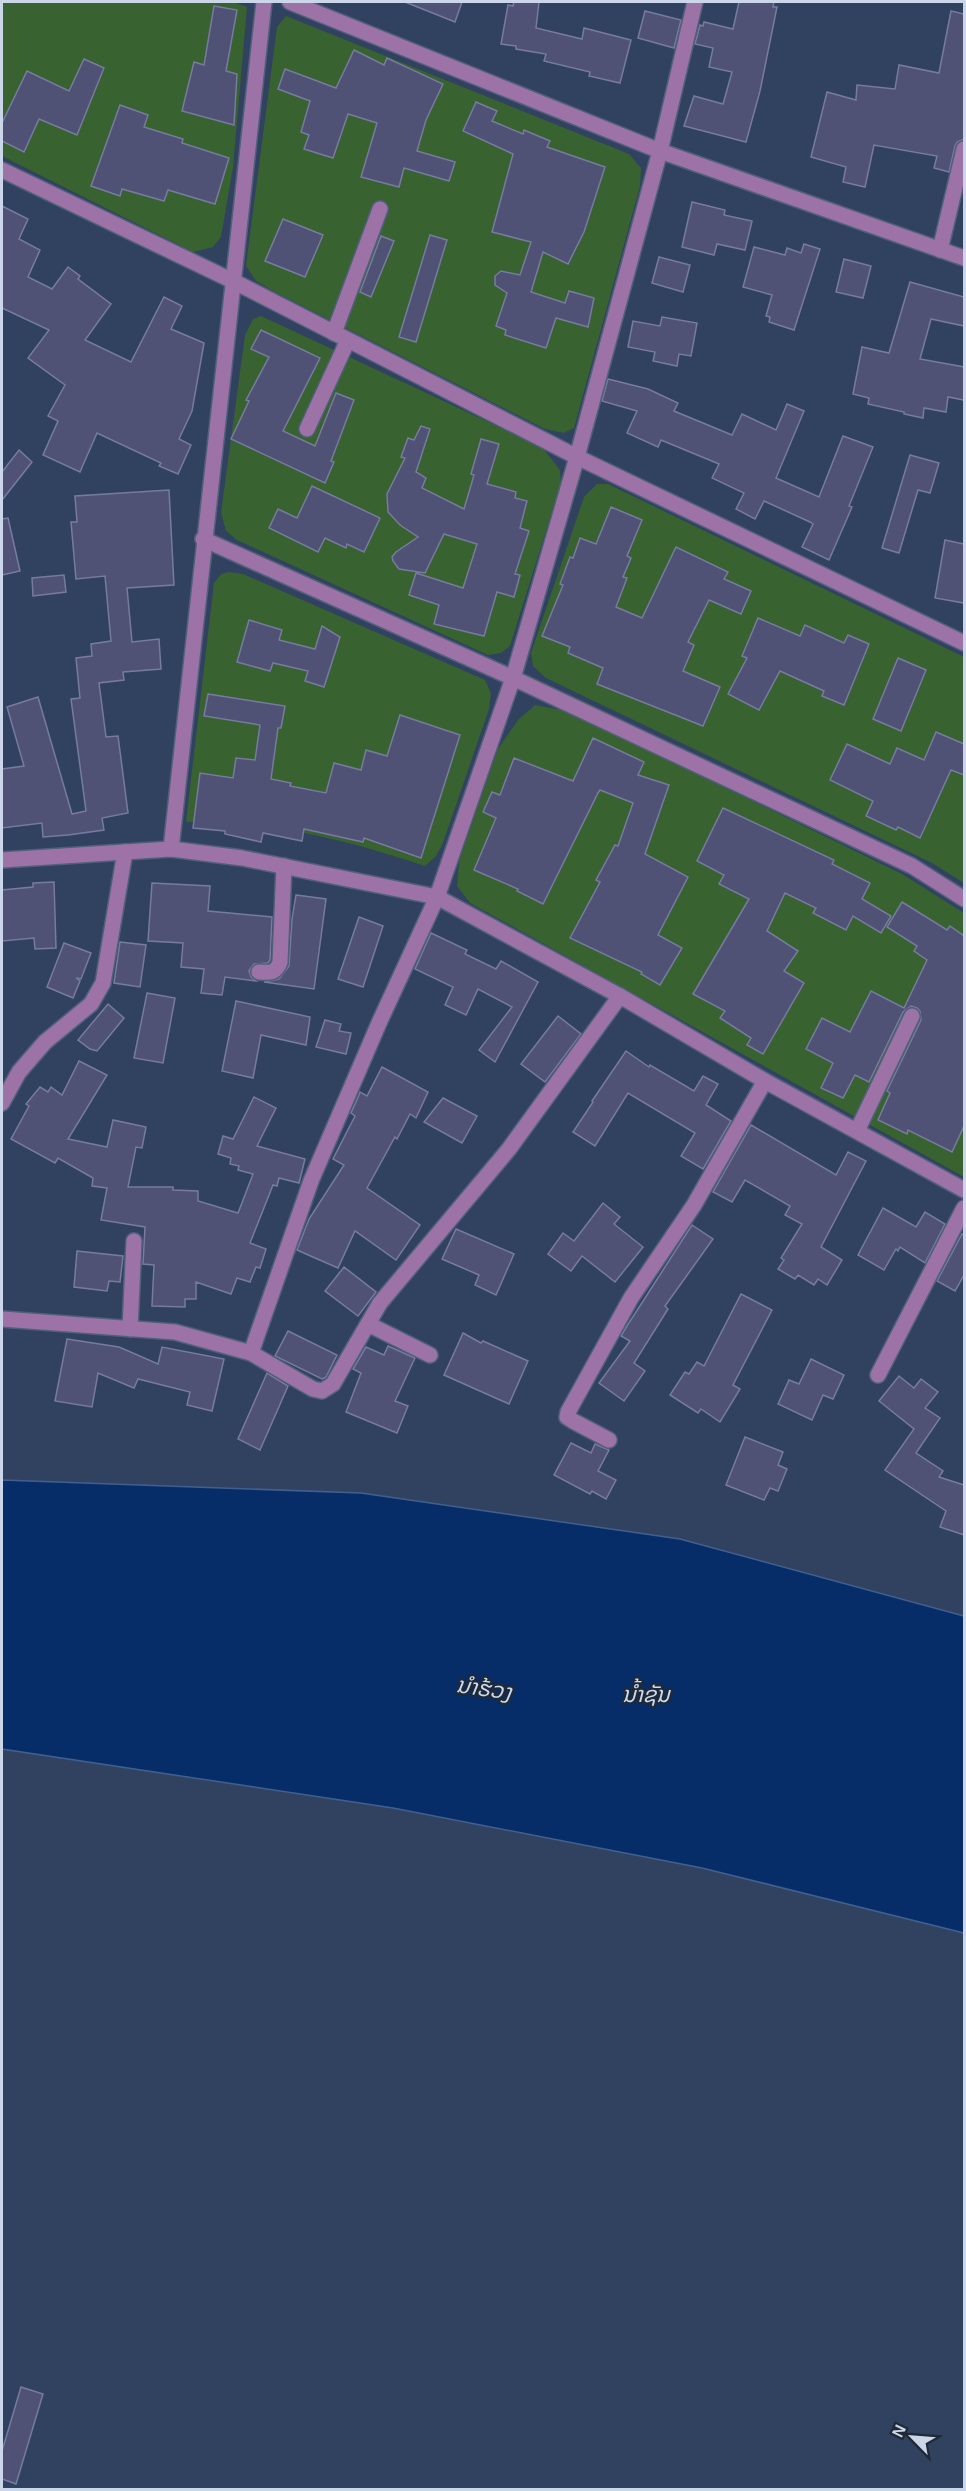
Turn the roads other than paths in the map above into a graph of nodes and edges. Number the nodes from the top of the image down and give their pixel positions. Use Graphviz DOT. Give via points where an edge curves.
graph roads {
  1 [pos="264,2"];
  2 [pos="290,2"];
  3 [pos="695,2"];
  4 [pos="964,149"];
  5 [pos="660,151"];
  6 [pos="2,170"];
  7 [pos="380,209"];
  8 [pos="940,250"];
  9 [pos="964,258"];
  10 [pos="235,282"];
  11 [pos="334,333"];
  12 [pos="348,340"];
  13 [pos="307,429"];
  14 [pos="577,457"];
  15 [pos="203,539"];
  16 [pos="964,643"];
  17 [pos="513,678"];
  18 [pos="171,849"];
  19 [pos="125,852"];
  20 [pos="2,860"];
  21 [pos="284,866"];
  22 [pos="437,897"];
  23 [pos="964,899"];
  24 [pos="260,972"];
  25 [pos="620,996"];
  26 [pos="912,1016"];
  27 [pos="765,1081"];
  28 [pos="2,1103"];
  29 [pos="857,1131"];
  30 [pos="964,1191"];
  31 [pos="964,1208"];
  32 [pos="134,1241"];
  33 [pos="2,1319"];
  34 [pos="368,1324"];
  35 [pos="130,1329"];
  36 [pos="250,1353"];
  37 [pos="430,1355"];
  38 [pos="878,1375"];
  39 [pos="609,1440"];
  1 -- 10 [label="street"];
  2 -- 5 [label="street"];
  3 -- 5 [label="street"];
  4 -- 8 [label="street"];
  5 -- 8 [label="street"];
  5 -- 14 [label="street"];
  6 -- 10 [label="street"];
  7 -- 11 [label="street"];
  8 -- 9 [label="street"];
  10 -- 11 [label="street"];
  10 -- 15 [label="street"];
  11 -- 12 [label="street"];
  12 -- 13 [label="street"];
  12 -- 14 [label="street"];
  14 -- 16 [label="street"];
  14 -- 17 [label="street"];
  15 -- 17 [label="street"];
  15 -- 18 [label="street"];
  17 -- 22 [label="street"];
  17 -- 23 [label="street" via="912,866"];
  18 -- 19 [label="street"];
  18 -- 21 [label="street"];
  19 -- 20 [label="street"];
  19 -- 28 [label="street" via="103,983 91,1004 45,1042 20,1072"];
  21 -- 22 [label="street"];
  21 -- 24 [label="street" via="280,962 272,973"];
  22 -- 25 [label="street"];
  22 -- 36 [label="street" via="311,1181"];
  25 -- 27 [label="street"];
  25 -- 34 [label="street" via="509,1149 380,1303"];
  26 -- 29 [label="street"];
  27 -- 29 [label="street"];
  27 -- 39 [label="street" via="694,1204 632,1298 568,1412 567,1417"];
  29 -- 30 [label="street"];
  31 -- 38 [label="street"];
  32 -- 35 [label="street"];
  33 -- 35 [label="street"];
  34 -- 36 [label="street" via="333,1384 322,1391"];
  34 -- 37 [label="street"];
  35 -- 36 [label="street" via="175,1332"];
}
